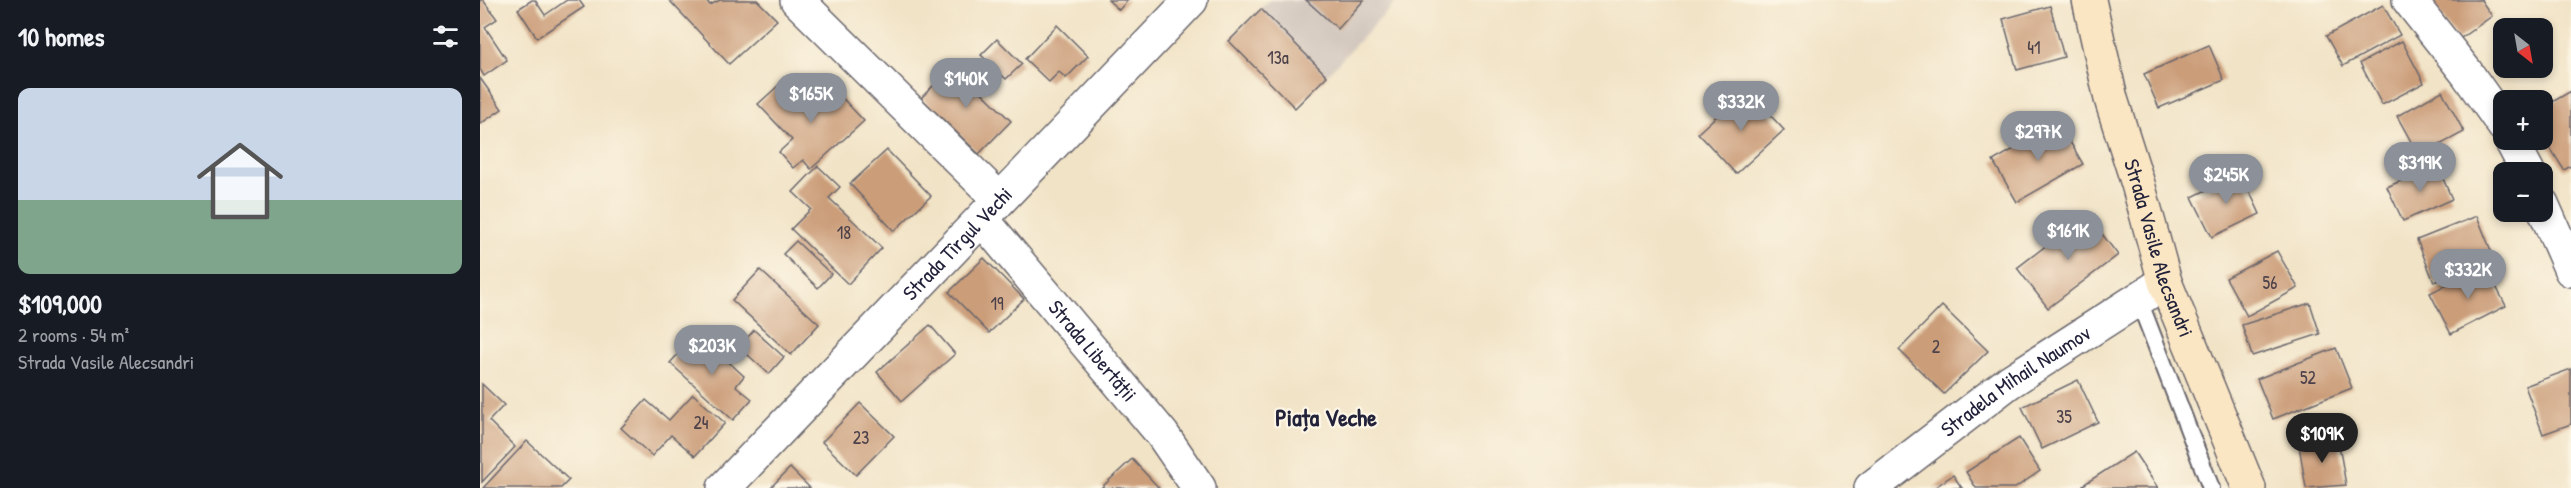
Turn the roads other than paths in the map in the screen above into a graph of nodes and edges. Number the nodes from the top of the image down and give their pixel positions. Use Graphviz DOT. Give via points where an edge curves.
graph roads {
  1 [pos="797,0"];
  2 [pos="1191,0"];
  3 [pos="2089,0"];
  4 [pos="2409,0"];
  5 [pos="2493,110"];
  6 [pos="990,209"];
  7 [pos="2550,222"];
  8 [pos="2571,270"];
  9 [pos="2152,290"];
  10 [pos="1878,486"];
  11 [pos="724,488"];
  12 [pos="1199,488"];
  13 [pos="2211,488"];
  14 [pos="2249,488"];
  1 -- 6 [label="street, Strada Libertății"];
  2 -- 6 [label="street, Strada Tîrgul Vechi"];
  3 -- 9 [label="main road, Strada Vasile Alecsandri" via="2111,99 2138,184"];
  4 -- 5 [label="street"];
  6 -- 11 [label="street, Strada Tîrgul Vechi"];
  6 -- 12 [label="street, Strada Libertății"];
  7 -- 8 [label="street"];
  9 -- 10 [label="street, Stradela Mihail Naumov" via="2010,382"];
  9 -- 13 [label="lane"];
  9 -- 14 [label="main road, Strada Vasile Alecsandri"];
}
